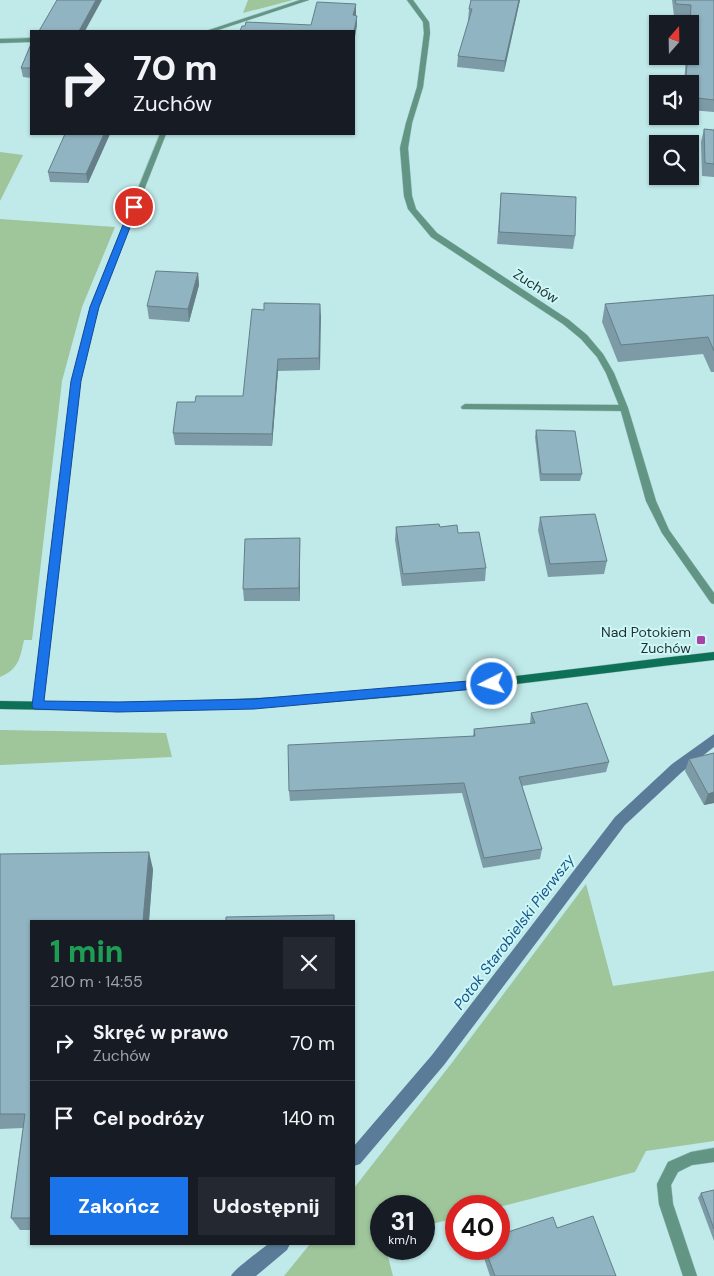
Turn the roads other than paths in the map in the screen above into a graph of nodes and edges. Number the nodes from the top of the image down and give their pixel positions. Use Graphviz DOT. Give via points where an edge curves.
graph roads {
  1 [pos="306,0"];
  2 [pos="410,0"];
  3 [pos="212,30"];
  4 [pos="30,40"];
  5 [pos="0,41"];
  6 [pos="163,135"];
  7 [pos="465,407"];
  8 [pos="624,408"];
  9 [pos="714,600"];
  10 [pos="714,656"];
  11 [pos="0,705"];
  12 [pos="38,706"];
  13 [pos="714,1155"];
  14 [pos="690,1276"];
  1 -- 3 [label="street"];
  2 -- 8 [label="street, Zuchów" via="426,22 427,33 420,87 404,148 412,209 434,235 544,306 584,337 610,373"];
  4 -- 5 [label="street"];
  6 -- 12 [label="street" via="94,307 76,381"];
  7 -- 8 [label="street"];
  8 -- 9 [label="street, Zuchów" via="651,501 665,531"];
  10 -- 12 [label="street" via="492,684 254,704"];
  11 -- 12 [label="street"];
  13 -- 14 [label="street" via="691,1159 673,1168 664,1184 666,1204"];
}
